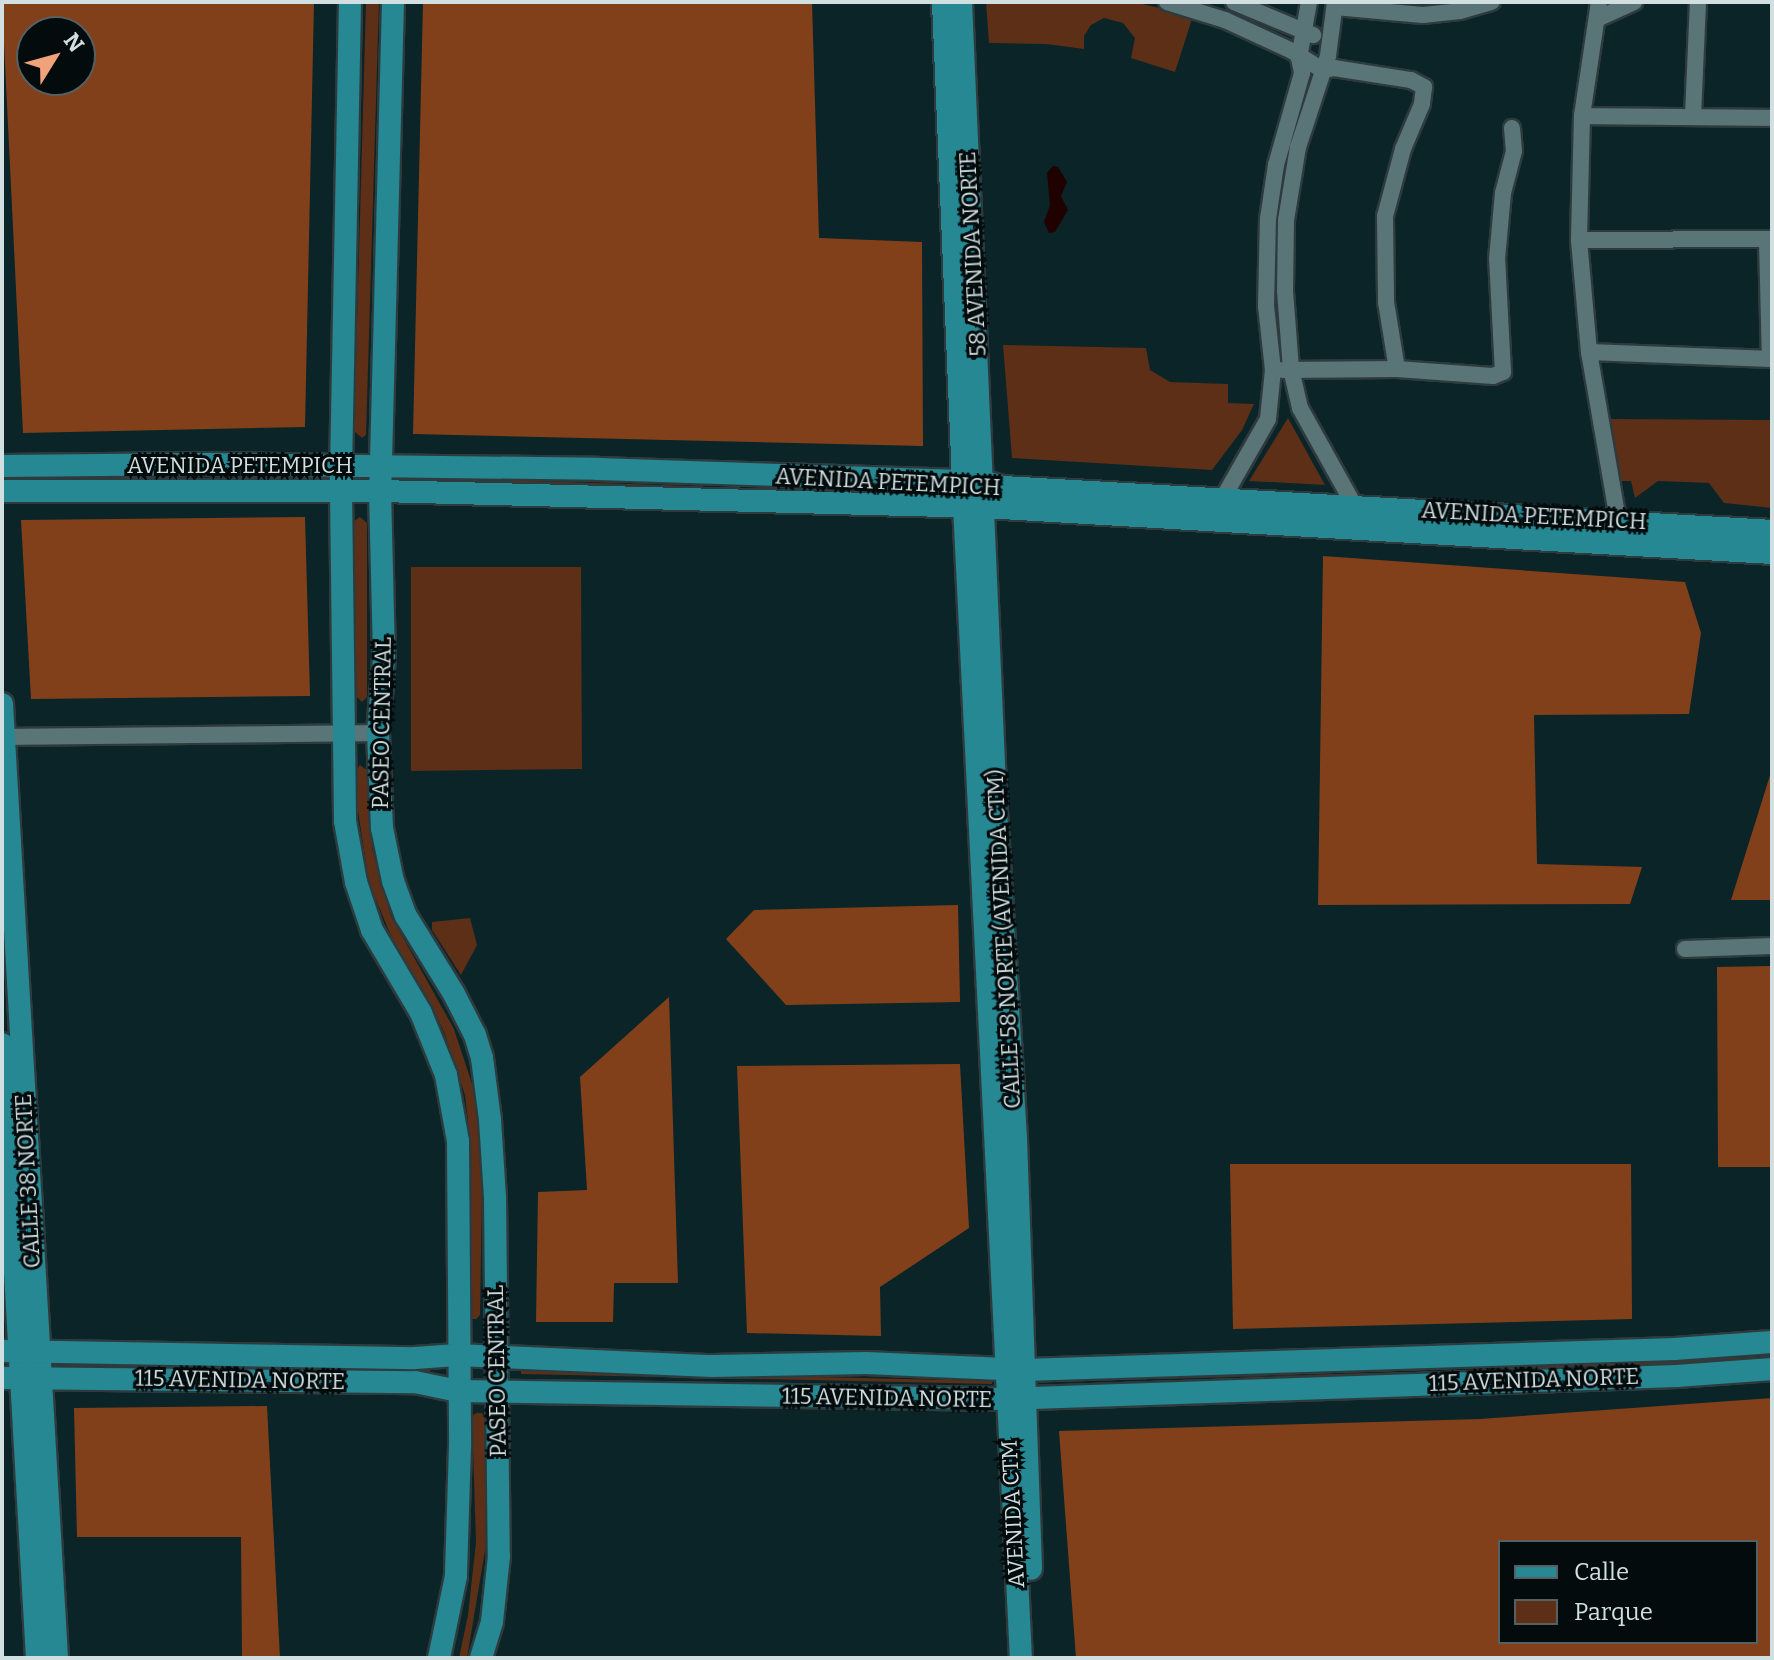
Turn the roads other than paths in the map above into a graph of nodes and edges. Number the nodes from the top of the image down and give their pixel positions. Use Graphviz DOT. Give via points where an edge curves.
graph roads {
  1 [pos="350,2"];
  2 [pos="393,2"];
  3 [pos="943,2"];
  4 [pos="961,2"];
  5 [pos="1167,2"];
  6 [pos="1234,2"];
  7 [pos="1309,2"];
  8 [pos="1492,2"];
  9 [pos="1634,2"];
  10 [pos="1698,2"];
  11 [pos="1335,4"];
  12 [pos="1598,10"];
  13 [pos="1304,34"];
  14 [pos="1328,37"];
  15 [pos="1299,58"];
  16 [pos="1322,70"];
  17 [pos="1582,116"];
  18 [pos="1693,116"];
  19 [pos="1772,118"];
  20 [pos="1512,128"];
  21 [pos="1770,239"];
  22 [pos="1579,240"];
  23 [pos="1589,352"];
  24 [pos="1771,359"];
  25 [pos="1291,369"];
  26 [pos="1397,369"];
  27 [pos="1273,370"];
  28 [pos="2,466"];
  29 [pos="341,467"];
  30 [pos="381,467"];
  31 [pos="973,482"];
  32 [pos="2,491"];
  33 [pos="341,491"];
  34 [pos="380,491"];
  35 [pos="1223,498"];
  36 [pos="974,507"];
  37 [pos="1355,507"];
  38 [pos="1618,520"];
  39 [pos="1772,531"];
  40 [pos="1772,553"];
  41 [pos="2,704"];
  42 [pos="342,732"];
  43 [pos="378,733"];
  44 [pos="3,737"];
  45 [pos="1772,946"];
  46 [pos="1685,949"];
  47 [pos="2,1044"];
  48 [pos="1772,1342"];
  49 [pos="20,1352"];
  50 [pos="457,1355"];
  51 [pos="496,1358"];
  52 [pos="1772,1369"];
  53 [pos="1015,1370"];
  54 [pos="21,1378"];
  55 [pos="497,1390"];
  56 [pos="458,1391"];
  57 [pos="1015,1398"];
  58 [pos="37,1658"];
  59 [pos="57,1658"];
  60 [pos="439,1658"];
  61 [pos="481,1658"];
  62 [pos="1021,1658"];
  63 [pos="1034,1658"];
  1 -- 29 [label="main road, PASEO CENTRAL"];
  2 -- 30 [label="main road, PASEO CENTRAL"];
  3 -- 31 [label="main road, 58 AVENIDA NORTE"];
  4 -- 31 [label="main road, 58 AVENIDA NORTE"];
  5 -- 15 [label="street" via="1225,20"];
  6 -- 13 [label="street"];
  7 -- 13 [label="street"];
  8 -- 11 [label="street" via="1423,15"];
  9 -- 12 [label="street"];
  10 -- 18 [label="street"];
  11 -- 14 [label="street"];
  12 -- 17 [label="street"];
  13 -- 14 [label="street"];
  13 -- 15 [label="street"];
  14 -- 16 [label="street"];
  15 -- 16 [label="street"];
  15 -- 27 [label="street" via="1302,73 1276,165 1268,219 1266,306"];
  16 -- 25 [label="street" via="1298,147 1286,220"];
  16 -- 26 [label="street" via="1411,80 1424,87 1385,216 1386,302"];
  17 -- 18 [label="street"];
  17 -- 22 [label="street"];
  18 -- 19 [label="street"];
  20 -- 26 [label="street" via="1514,151 1503,193 1497,259 1503,372 1493,376"];
  21 -- 22 [label="street"];
  21 -- 24 [label="street"];
  22 -- 23 [label="street"];
  23 -- 24 [label="street"];
  23 -- 38 [label="street"];
  25 -- 26 [label="street"];
  25 -- 27 [label="street"];
  25 -- 37 [label="street" via="1300,408"];
  27 -- 35 [label="street" via="1268,419"];
  28 -- 29 [label="main road, AVENIDA PETEMPICH"];
  29 -- 30 [label="main road, AVENIDA PETEMPICH"];
  29 -- 33 [label="main road, PASEO CENTRAL"];
  30 -- 31 [label="main road, AVENIDA PETEMPICH"];
  30 -- 34 [label="main road, PASEO CENTRAL"];
  31 -- 35 [label="main road, AVENIDA PETEMPICH"];
  31 -- 36 [label="main road, 58 AVENIDA NORTE"];
  32 -- 33 [label="main road, AVENIDA PETEMPICH"];
  33 -- 34 [label="main road, AVENIDA PETEMPICH"];
  33 -- 42 [label="main road, PASEO CENTRAL"];
  34 -- 36 [label="main road, AVENIDA PETEMPICH"];
  34 -- 43 [label="main road, PASEO CENTRAL" via="384,658"];
  35 -- 37 [label="main road, AVENIDA PETEMPICH"];
  36 -- 40 [label="main road, AVENIDA PETEMPICH"];
  36 -- 53 [label="main road, CALLE 58 NORTE (AVENIDA CTM)"];
  37 -- 38 [label="main road, AVENIDA PETEMPICH"];
  38 -- 39 [label="main road, AVENIDA PETEMPICH"];
  41 -- 44 [label="main road, CALLE 38 NORTE"];
  42 -- 43 [label="street"];
  42 -- 44 [label="street"];
  42 -- 50 [label="main road, PASEO CENTRAL" via="345,821 356,882 372,930 421,1013 446,1075 458,1141"];
  43 -- 51 [label="main road, PASEO CENTRAL" via="382,828 393,881 406,916 454,994 482,1058 495,1197"];
  44 -- 49 [label="main road, CALLE 38 NORTE"];
  45 -- 46 [label="street"];
  47 -- 49 [label="main road, CALLE 38 NORTE"];
  48 -- 53 [label="main road, 115 AVENIDA NORTE"];
  49 -- 50 [label="main road, 115 AVENIDA NORTE"];
  49 -- 54 [label="main road, CALLE 38 NORTE"];
  50 -- 51 [label="main road, 115 AVENIDA NORTE"];
  50 -- 56 [label="main road, PASEO CENTRAL"];
  51 -- 53 [label="main road, 115 AVENIDA NORTE"];
  51 -- 55 [label="main road, PASEO CENTRAL"];
  52 -- 57 [label="main road, 115 AVENIDA NORTE"];
  53 -- 57 [label="main road, AVENIDA CTM"];
  54 -- 56 [label="main road, 115 AVENIDA NORTE" via="415,1382"];
  54 -- 58 [label="main road, CALLE 38 NORTE"];
  54 -- 59 [label="main road, CALLE 38 NORTE"];
  55 -- 56 [label="main road, 115 AVENIDA NORTE"];
  55 -- 57 [label="main road, 115 AVENIDA NORTE"];
  55 -- 61 [label="main road, PASEO CENTRAL" via="499,1556 492,1622"];
  56 -- 60 [label="main road, PASEO CENTRAL" via="456,1576"];
  57 -- 62 [label="main road, AVENIDA CTM"];
  57 -- 63 [label="main road, AVENIDA CTM"];
}
